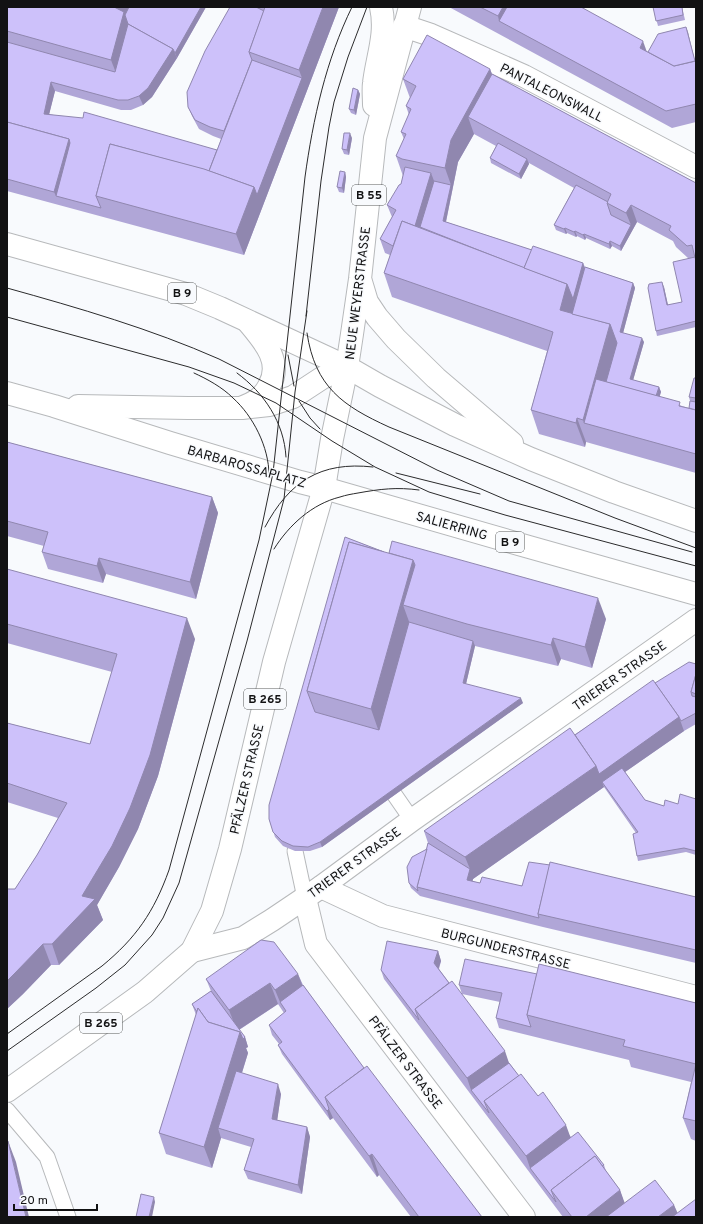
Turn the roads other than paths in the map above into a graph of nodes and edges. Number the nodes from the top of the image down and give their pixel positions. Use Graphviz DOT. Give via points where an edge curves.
graph roads {
  1 [pos="381,7"];
  2 [pos="407,16"];
  3 [pos="375,138"];
  4 [pos="696,167"];
  5 [pos="7,244"];
  6 [pos="360,279"];
  7 [pos="248,322"];
  8 [pos="347,367"];
  9 [pos="7,393"];
  10 [pos="54,406"];
  11 [pos="242,408"];
  12 [pos="531,459"];
  13 [pos="324,488"];
  14 [pos="696,521"];
  15 [pos="696,594"];
  16 [pos="696,620"];
  17 [pos="394,794"];
  18 [pos="412,820"];
  19 [pos="295,851"];
  20 [pos="313,892"];
  21 [pos="192,951"];
  22 [pos="696,997"];
  23 [pos="7,1091"];
  24 [pos="7,1110"];
  25 [pos="68,1217"];
  26 [pos="524,1217"];
  1 -- 3 [label="main road" via="384,29 374,84"];
  2 -- 3 [label="main road, NEUE WEYERSTRASSE / B 55"];
  2 -- 4 [label="main road, PANTALEONSWALL" via="431,35 524,76"];
  3 -- 6 [label="main road, NEUE WEYERSTRASSE / B 55"];
  5 -- 7 [label="main road, B 9" via="186,294"];
  6 -- 8 [label="main road, NEUE WEYERSTRASSE / B 55"];
  6 -- 12 [label="main road, B 55" via="367,302 396,339 436,378"];
  7 -- 8 [label="main road, B 9"];
  7 -- 11 [label="main road" via="264,341 273,359 275,373 270,385 258,400"];
  8 -- 11 [label="main road, BARBAROSSAPLATZ" via="322,378 293,397 269,405"];
  8 -- 12 [label="main road, B 9" via="448,422"];
  8 -- 13 [label="main road, BARBAROSSAPLATZ"];
  9 -- 10 [label="main road, BARBAROSSAPLATZ / B 9"];
  10 -- 11 [label="main road, BARBAROSSAPLATZ / B 9"];
  10 -- 13 [label="main road, BARBAROSSAPLATZ / B 9"];
  12 -- 14 [label="main road, B 9" via="638,502"];
  13 -- 15 [label="main road, SALIERRING / B 9"];
  13 -- 21 [label="main road, PFÄLZER STRASSE / B 265" via="274,662 230,849 212,911"];
  16 -- 18 [label="main road, TRIERER STRASSE"];
  17 -- 18 [label="lane"];
  18 -- 20 [label="main road, TRIERER STRASSE"];
  19 -- 20 [label="lane"];
  20 -- 21 [label="main road, TRIERER STRASSE" via="243,938"];
  20 -- 22 [label="main road, BURGUNDERSTRASSE" via="382,916"];
  20 -- 26 [label="main road, PFÄLZER STRASSE" via="316,944"];
  21 -- 23 [label="main road, TRIERER STRASSE / B 265" via="145,992"];
  24 -- 25 [label="lane" via="47,1157"];
}
